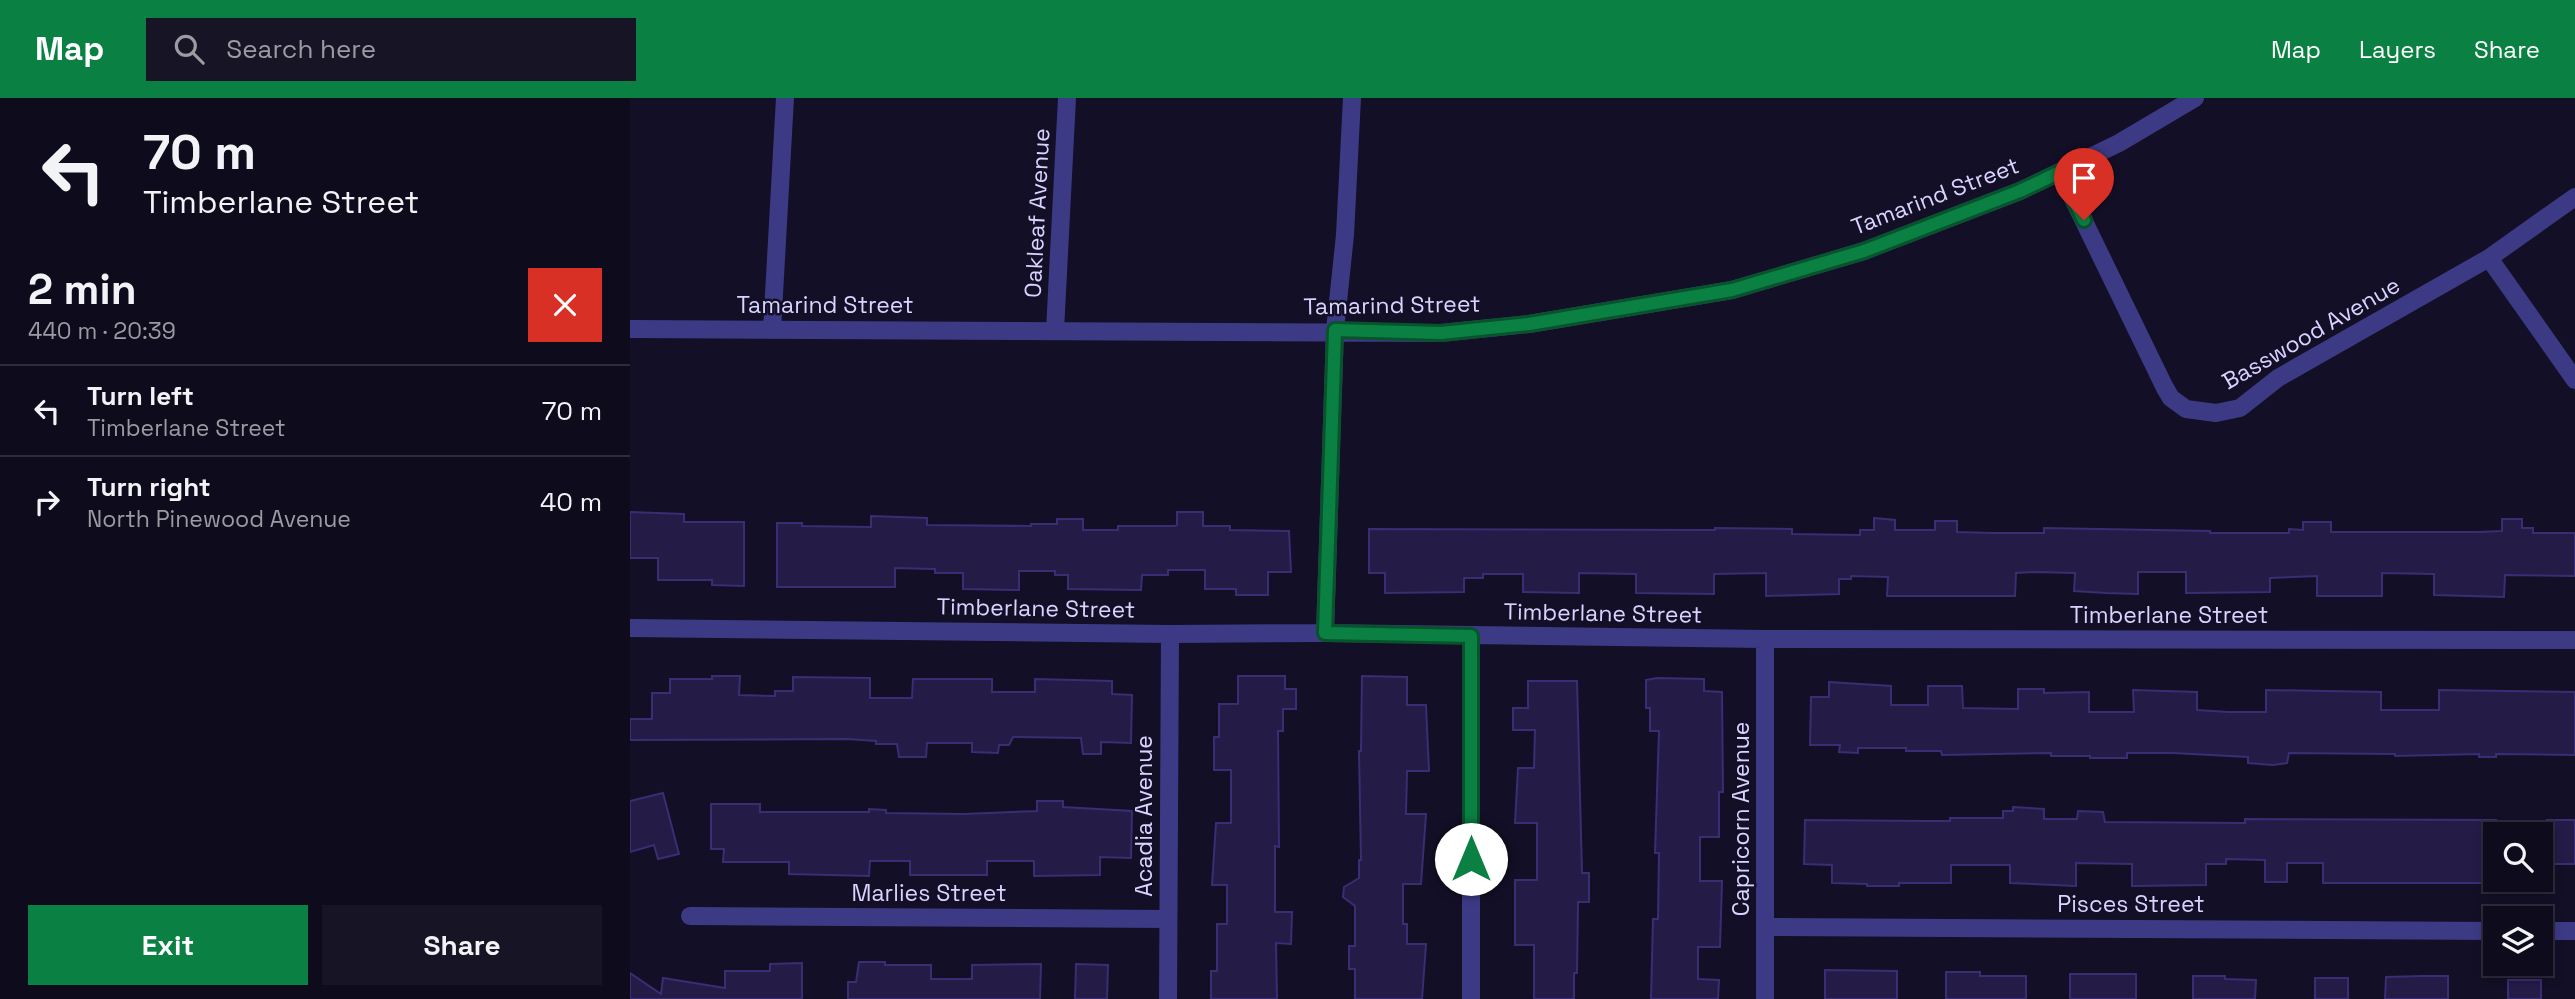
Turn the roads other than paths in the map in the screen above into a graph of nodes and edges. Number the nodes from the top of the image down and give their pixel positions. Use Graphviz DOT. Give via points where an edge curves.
graph roads {
  1 [pos="785,98"];
  2 [pos="1067,98"];
  3 [pos="1352,98"];
  4 [pos="2195,98"];
  5 [pos="2060,172"];
  6 [pos="2575,197"];
  7 [pos="2489,258"];
  8 [pos="630,329"];
  9 [pos="772,330"];
  10 [pos="1335,330"];
  11 [pos="1055,331"];
  12 [pos="2575,380"];
  13 [pos="630,628"];
  14 [pos="1325,633"];
  15 [pos="1170,634"];
  16 [pos="1471,636"];
  17 [pos="1765,639"];
  18 [pos="2575,640"];
  19 [pos="690,916"];
  20 [pos="1168,919"];
  21 [pos="1766,927"];
  22 [pos="2483,931"];
  23 [pos="2553,931"];
  24 [pos="2575,931"];
  25 [pos="1168,999"];
  26 [pos="1471,999"];
  27 [pos="1765,999"];
  1 -- 9 [label="street"];
  2 -- 11 [label="street, Oakleaf Avenue"];
  3 -- 10 [label="street"];
  4 -- 5 [label="street, Tamarind Street"];
  5 -- 7 [label="street, Basswood Avenue" via="2165,388 2186,409 2216,413 2240,408 2278,378"];
  5 -- 10 [label="street, Tamarind Street" via="1864,251 1732,290 1529,324 1441,333"];
  6 -- 7 [label="street, Basswood Avenue"];
  7 -- 12 [label="street"];
  8 -- 9 [label="street, Tamarind Street"];
  9 -- 11 [label="street, Tamarind Street"];
  10 -- 11 [label="street, Tamarind Street"];
  10 -- 14 [label="street"];
  13 -- 15 [label="street, Timberlane Street"];
  14 -- 15 [label="street, Timberlane Street"];
  14 -- 16 [label="street, Timberlane Street"];
  15 -- 20 [label="street, Acadia Avenue"];
  16 -- 17 [label="street, Timberlane Street"];
  16 -- 26 [label="street"];
  17 -- 18 [label="street, Timberlane Street"];
  17 -- 21 [label="street, Capricorn Avenue"];
  19 -- 20 [label="street, Marlies Street"];
  20 -- 25 [label="street, Acadia Avenue"];
  21 -- 22 [label="street, Pisces Street"];
  21 -- 27 [label="street, Capricorn Avenue"];
  23 -- 24 [label="street"];
}
